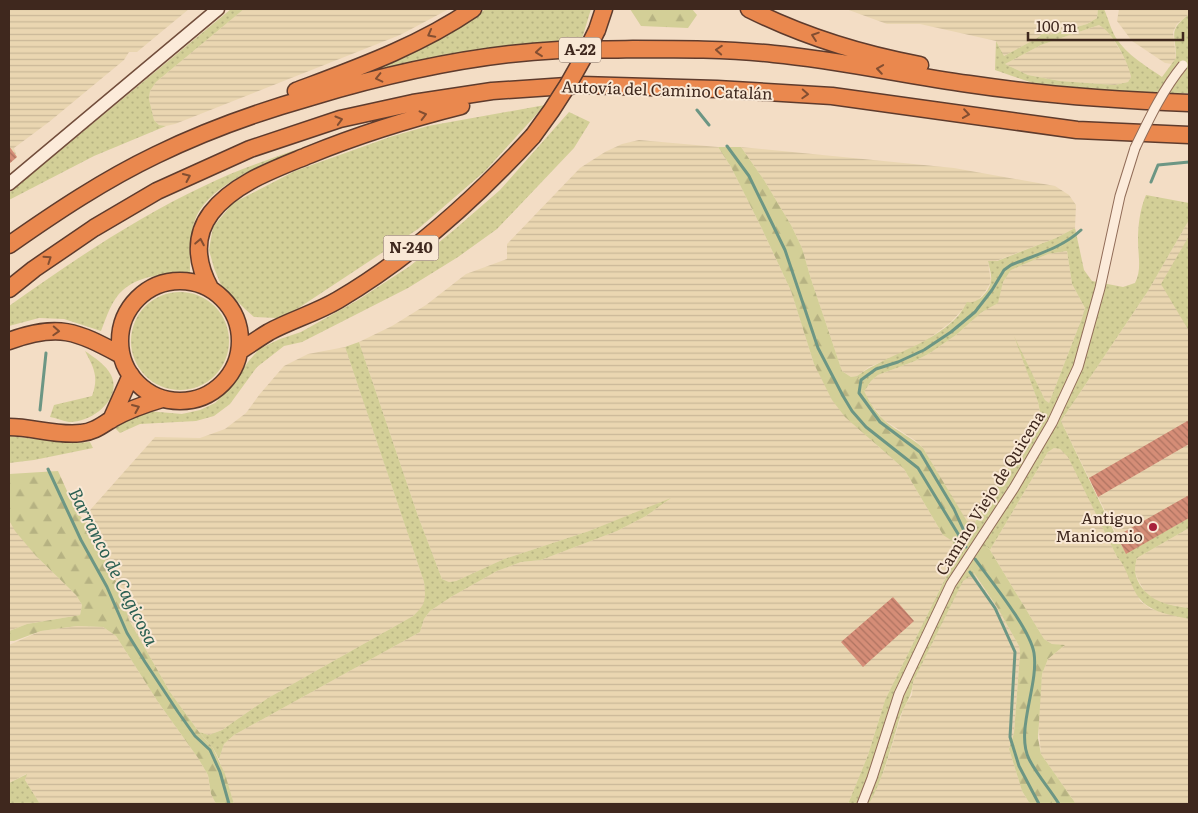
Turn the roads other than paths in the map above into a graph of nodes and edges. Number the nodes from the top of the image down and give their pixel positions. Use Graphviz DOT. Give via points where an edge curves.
graph roads {
  1 [pos="218,9"];
  2 [pos="473,9"];
  3 [pos="604,9"];
  4 [pos="749,9"];
  5 [pos="1186,62"];
  6 [pos="581,85"];
  7 [pos="1189,102"];
  8 [pos="1189,135"];
  9 [pos="155,155"];
  10 [pos="9,184"];
  11 [pos="9,245"];
  12 [pos="9,288"];
  13 [pos="210,288"];
  14 [pos="238,323"];
  15 [pos="269,332"];
  16 [pos="9,341"];
  17 [pos="240,351"];
  18 [pos="121,355"];
  19 [pos="131,375"];
  20 [pos="162,399"];
  21 [pos="111,420"];
  22 [pos="9,427"];
  23 [pos="862,804"];
  1 -- 10 [label="street"];
  2 -- 9 [label="highway, one-way" via="408,45 255,107"];
  3 -- 15 [label="highway, N-240, bridge" via="581,66 566,90 533,136 475,196 377,275 337,301"];
  7 -- 4 [label="highway, one-way" via="1052,88 900,61 836,44"];
  5 -- 23 [label="street, Camino Viejo de Quicena, bridge" via="1159,99 1135,148 1120,196 1086,341 1074,376 1052,423 1014,488 951,584 899,694"];
  6 -- 8 [label="highway, Autovía del Camino Catalán / A-22, one-way" via="832,96 1077,130"];
  12 -- 6 [label="highway, Autovía del Camino Catalán / A-22, one-way" via="94,228 157,191 250,149 340,119 413,103 492,92"];
  13 -- 6 [label="highway, one-way" via="198,250 202,230 210,214 244,185 333,145 408,119 481,101"];
  7 -- 9 [label="highway, A-22, one-way" via="1049,95 774,54 687,48 558,50 440,65 349,86 247,117"];
  9 -- 11 [label="highway, A-22" via="90,191"];
  13 -- 14 [label="highway" via="231,308"];
  13 -- 18 [label="highway" via="175,281 142,294 123,320"];
  14 -- 15 [label="highway"];
  14 -- 17 [label="highway"];
  15 -- 17 [label="highway, N-240"];
  16 -- 18 [label="highway, one-way" via="49,330 72,332"];
  17 -- 20 [label="highway" via="225,382 212,393 195,400 178,402"];
  18 -- 19 [label="highway"];
  19 -- 20 [label="highway" via="147,392"];
  19 -- 21 [label="highway"];
  21 -- 20 [label="highway, one-way" via="138,406"];
  21 -- 22 [label="highway" via="81,434"];
}
